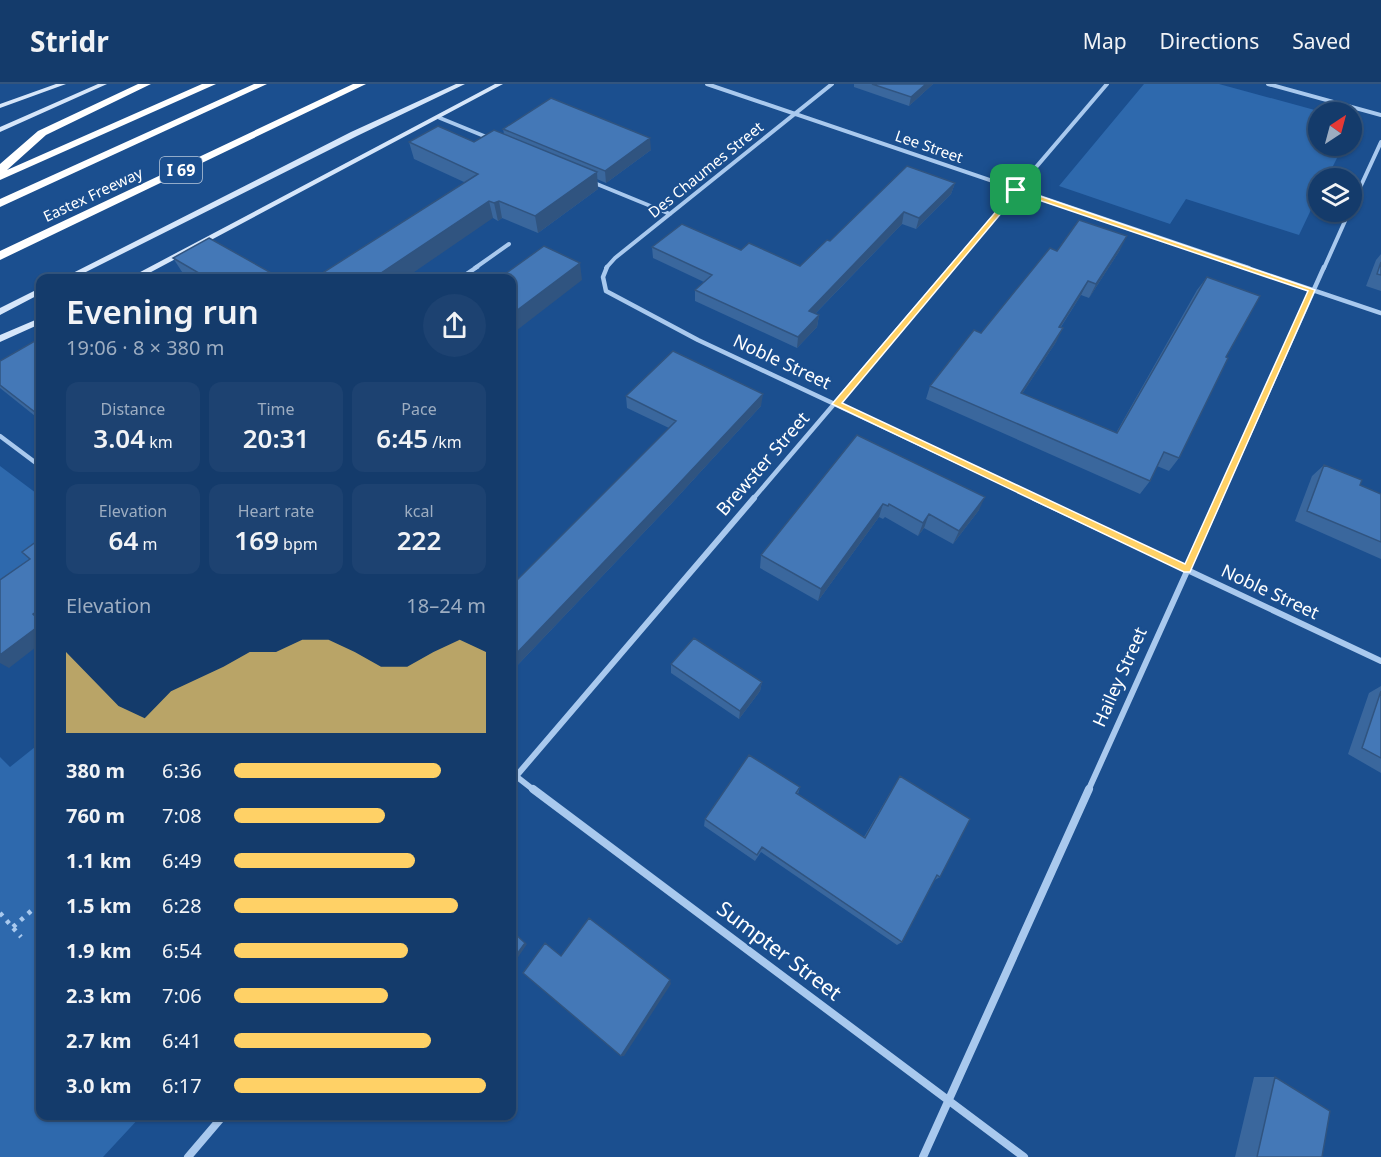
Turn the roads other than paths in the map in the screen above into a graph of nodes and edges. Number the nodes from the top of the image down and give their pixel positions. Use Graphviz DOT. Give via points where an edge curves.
graph roads {
  1 [pos="63,84"];
  2 [pos="104,84"];
  3 [pos="146,84"];
  4 [pos="211,84"];
  5 [pos="262,84"];
  6 [pos="361,84"];
  7 [pos="462,84"];
  8 [pos="500,84"];
  9 [pos="707,84"];
  10 [pos="832,84"];
  11 [pos="1107,84"];
  12 [pos="1268,84"];
  13 [pos="0,106"];
  14 [pos="794,114"];
  15 [pos="1381,115"];
  16 [pos="440,118"];
  17 [pos="0,130"];
  18 [pos="494,141"];
  19 [pos="1381,142"];
  20 [pos="0,170"];
  21 [pos="0,177"];
  22 [pos="582,177"];
  23 [pos="1362,183"];
  24 [pos="1016,190"];
  25 [pos="0,203"];
  26 [pos="670,214"];
  27 [pos="1344,222"];
  28 [pos="509,244"];
  29 [pos="0,256"];
  30 [pos="75,274"];
  31 [pos="141,274"];
  32 [pos="466,274"];
  33 [pos="602,279"];
  34 [pos="1312,290"];
  35 [pos="36,293"];
  36 [pos="0,312"];
  37 [pos="1381,313"];
  38 [pos="36,323"];
  39 [pos="0,339"];
  40 [pos="836,404"];
  41 [pos="0,436"];
  42 [pos="36,463"];
  43 [pos="1187,569"];
  44 [pos="1381,661"];
  45 [pos="516,774"];
  46 [pos="516,779"];
  47 [pos="949,1100"];
  48 [pos="220,1120"];
  49 [pos="188,1157"];
  50 [pos="923,1157"];
  51 [pos="1024,1157"];
  1 -- 13 [label="main road"];
  2 -- 17 [label="main road"];
  3 -- 20 [label="highway" via="42,133"];
  4 -- 21 [label="highway"];
  5 -- 25 [label="highway"];
  6 -- 29 [label="highway, Eastex Freeway / I 69"];
  7 -- 30 [label="main road"];
  8 -- 16 [label="main road"];
  9 -- 14 [label="street, Lee Street"];
  10 -- 14 [label="street, Des Chaumes Street"];
  11 -- 24 [label="street, Brewster Street"];
  12 -- 15 [label="street"];
  14 -- 24 [label="street, Lee Street"];
  14 -- 26 [label="street, Des Chaumes Street"];
  16 -- 18 [label="street"];
  16 -- 31 [label="main road"];
  19 -- 23 [label="street"];
  22 -- 26 [label="street"];
  24 -- 34 [label="street, Lee Street"];
  24 -- 40 [label="street, Brewster Street"];
  26 -- 33 [label="street, Des Chaumes Street" via="615,258 604,269"];
  27 -- 34 [label="street, Hailey Street"];
  28 -- 32 [label="street"];
  33 -- 40 [label="street, Noble Street" via="606,291 620,300"];
  34 -- 37 [label="street, Lee Street"];
  34 -- 43 [label="street, Hailey Street"];
  35 -- 36 [label="main road"];
  38 -- 39 [label="main road"];
  40 -- 43 [label="street, Noble Street"];
  40 -- 45 [label="street, Brewster Street"];
  41 -- 42 [label="street"];
  43 -- 44 [label="street, Noble Street"];
  43 -- 47 [label="street, Hailey Street"];
  46 -- 47 [label="street, Sumpter Street"];
  47 -- 50 [label="street, Hailey Street"];
  47 -- 51 [label="street, Sumpter Street"];
  48 -- 49 [label="street"];
}
